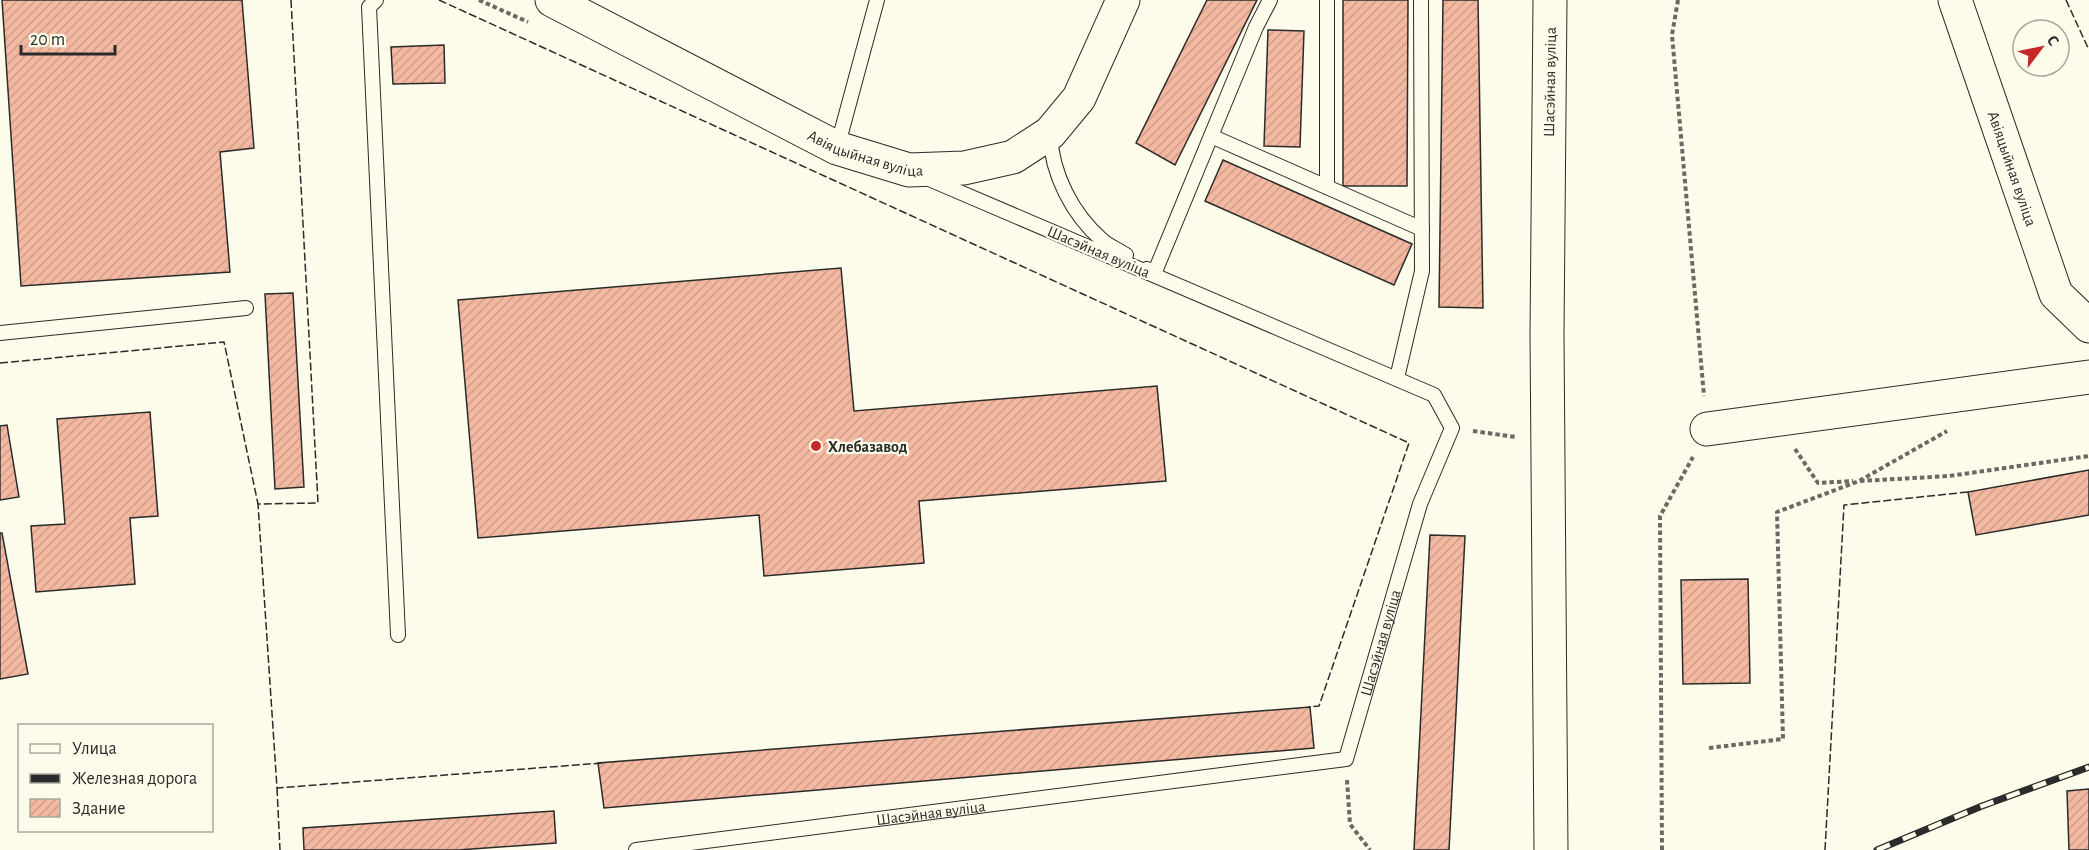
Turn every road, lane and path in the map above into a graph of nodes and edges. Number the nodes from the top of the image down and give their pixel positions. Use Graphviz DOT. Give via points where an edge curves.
graph roads {
  1 [pos="376,0"];
  2 [pos="552,0"];
  3 [pos="877,0"];
  4 [pos="1123,0"];
  5 [pos="1270,0"];
  6 [pos="1327,0"];
  7 [pos="1421,0"];
  8 [pos="1550,0"];
  9 [pos="1955,0"];
  10 [pos="1050,133"];
  11 [pos="1211,136"];
  12 [pos="837,148"];
  13 [pos="909,170"];
  14 [pos="1327,187"];
  15 [pos="1422,229"];
  16 [pos="1154,274"];
  17 [pos="246,308"];
  18 [pos="2089,326"];
  19 [pos="0,333"];
  20 [pos="2089,377"];
  21 [pos="1397,378"];
  22 [pos="1774,420"];
  23 [pos="1452,428"];
  24 [pos="1707,429"];
  25 [pos="1949,430"];
  26 [pos="1522,438"];
  27 [pos="2089,456"];
  28 [pos="1858,481"];
  29 [pos="398,635"];
  30 [pos="1709,748"];
  31 [pos="1346,759"];
  32 [pos="636,850"];
  33 [pos="1370,850"];
  34 [pos="1551,850"];
  1 -- 29 [label="lane" via="369,7"];
  2 -- 12 [label="main road, Авіяцыйная вуліца"];
  3 -- 12 [label="lane"];
  4 -- 10 [label="main road, Авіяцыйная вуліца" via="1078,98"];
  5 -- 11 [label="lane"];
  6 -- 14 [label="lane"];
  7 -- 15 [label="lane"];
  8 -- 34 [label="main road, Шасэйная вуліца" via="1547,336"];
  9 -- 18 [label="main road, Авіяцыйная вуліца" via="2056,294"];
  10 -- 13 [label="main road, Авіяцыйная вуліца" via="1012,157 964,168"];
  10 -- 16 [label="lane" via="1051,155 1077,213 1103,240"];
  11 -- 14 [label="lane"];
  11 -- 16 [label="lane"];
  12 -- 13 [label="main road, Авіяцыйная вуліца"];
  13 -- 16 [label="lane, Шасэйная вуліца"];
  14 -- 15 [label="lane"];
  15 -- 21 [label="lane" via="1422,271"];
  16 -- 21 [label="lane, Шасэйная вуліца"];
  17 -- 19 [label="lane"];
  20 -- 22 [label="main road"];
  21 -- 23 [label="lane, Шасэйная вуліца" via="1434,395"];
  22 -- 24 [label="main road"];
  22 -- 28 [label="path" via="1818,483"];
  23 -- 26 [label="path"];
  23 -- 31 [label="lane, Шасэйная вуліца" via="1420,504"];
  25 -- 28 [label="path"];
  27 -- 28 [label="path" via="1949,476"];
  28 -- 30 [label="path" via="1777,512 1783,739"];
  31 -- 32 [label="lane, Шасэйная вуліца"];
  31 -- 33 [label="path" via="1350,824"];
}
